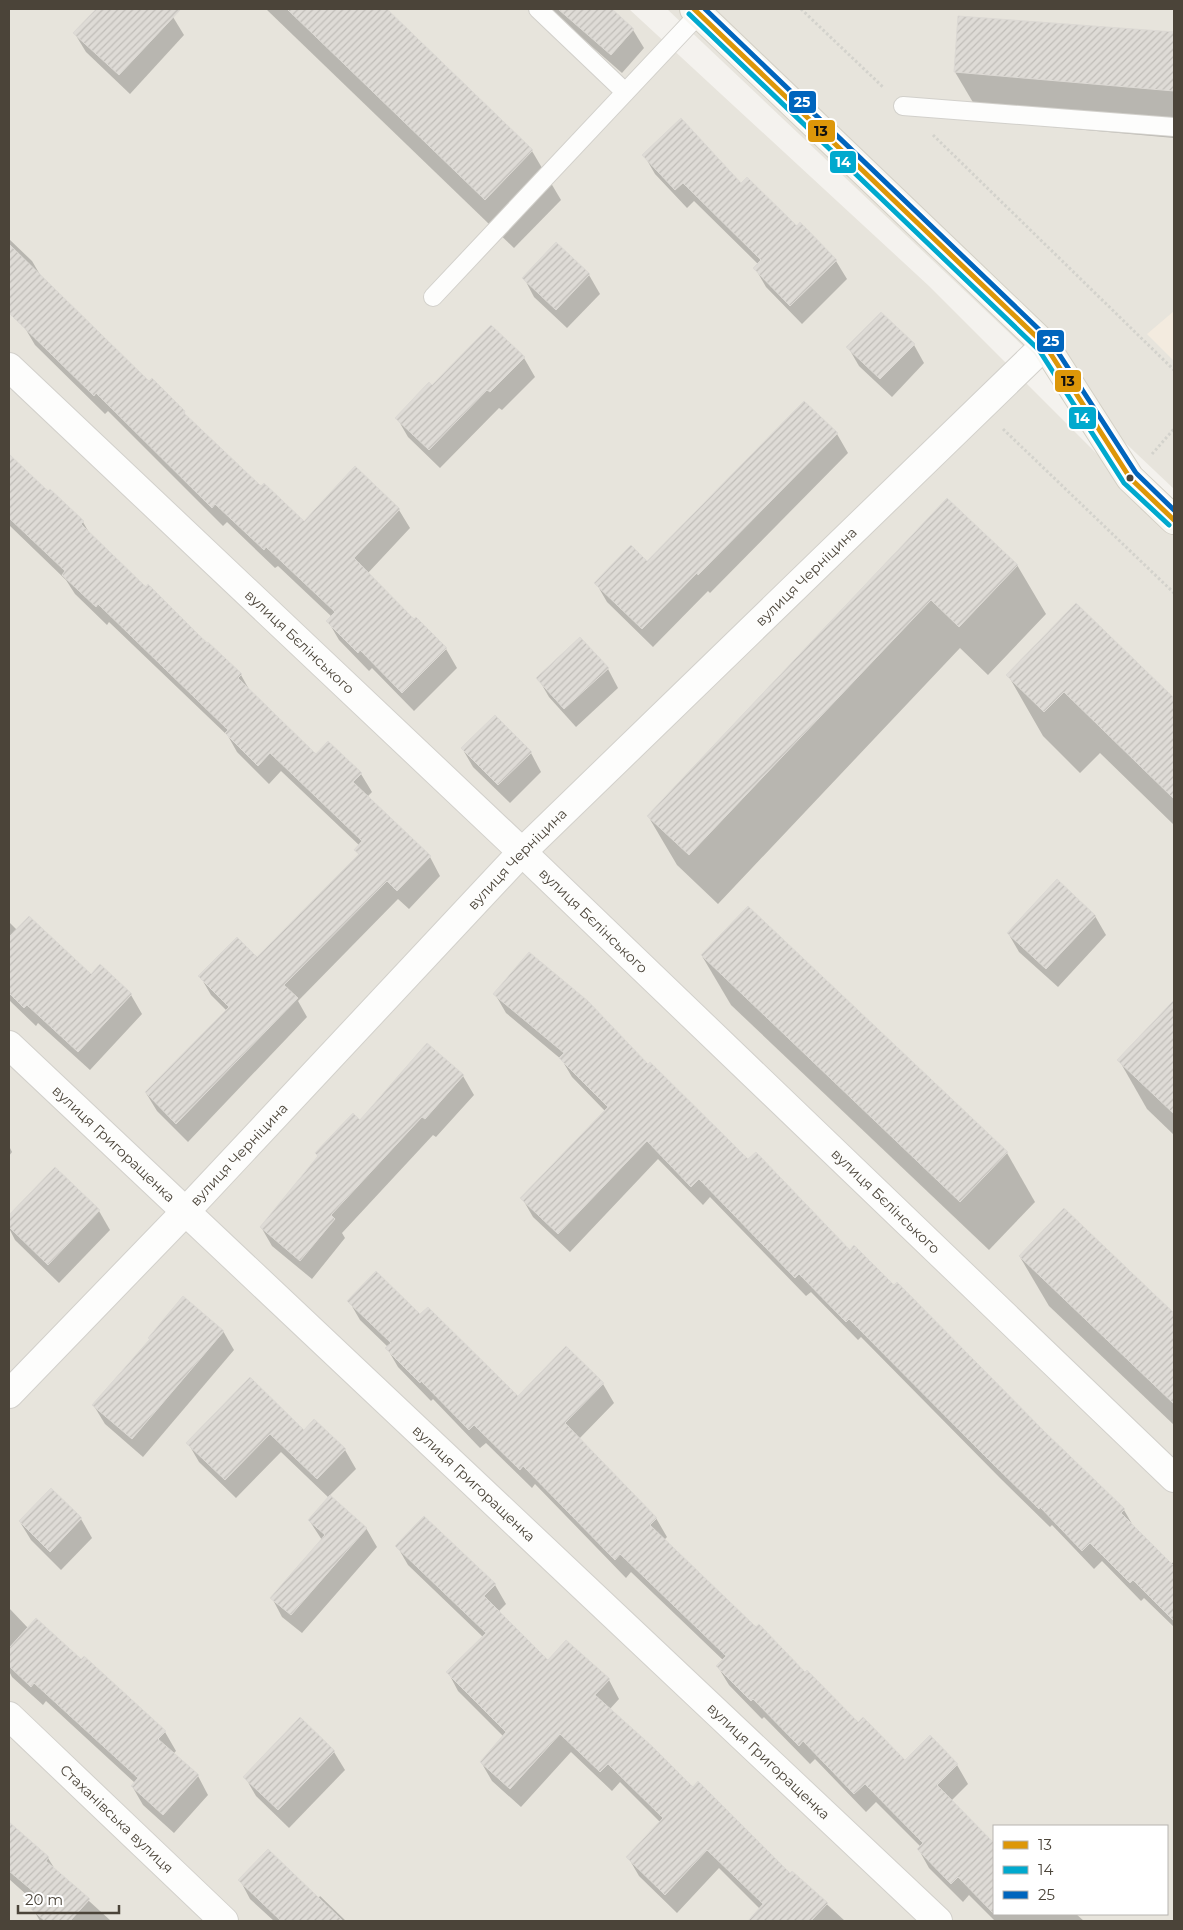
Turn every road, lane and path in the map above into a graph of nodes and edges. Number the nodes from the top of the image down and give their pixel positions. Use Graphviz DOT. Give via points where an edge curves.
graph roads {
  1 [pos="538,9"];
  2 [pos="801,9"];
  3 [pos="696,11"];
  4 [pos="625,92"];
  5 [pos="903,106"];
  6 [pos="1174,127"];
  7 [pos="433,297"];
  8 [pos="1045,344"];
  9 [pos="9,367"];
  10 [pos="1174,370"];
  11 [pos="980,407"];
  12 [pos="1174,520"];
  13 [pos="1174,593"];
  14 [pos="522,852"];
  15 [pos="9,1044"];
  16 [pos="185,1212"];
  17 [pos="9,1394"];
  18 [pos="1174,1478"];
  19 [pos="9,1716"];
  20 [pos="224,1921"];
  21 [pos="938,1921"];
  1 -- 4 [label="lane"];
  2 -- 5 [label="path"];
  3 -- 4 [label="lane"];
  3 -- 8 [label="main road"];
  4 -- 7 [label="lane"];
  5 -- 6 [label="lane"];
  5 -- 10 [label="path"];
  8 -- 11 [label="street, вулиця Черніцина"];
  8 -- 12 [label="main road" via="1130,478"];
  9 -- 14 [label="street, вулиця Бєлінського"];
  11 -- 13 [label="path"];
  11 -- 14 [label="street, вулиця Черніцина"];
  14 -- 16 [label="street, вулиця Черніцина"];
  14 -- 18 [label="street, вулиця Бєлінського"];
  15 -- 16 [label="street, вулиця Григоращенка"];
  16 -- 17 [label="street, вулиця Черніцина"];
  16 -- 21 [label="street, вулиця Григоращенка"];
  19 -- 20 [label="street, Стаханівська вулиця"];
}
